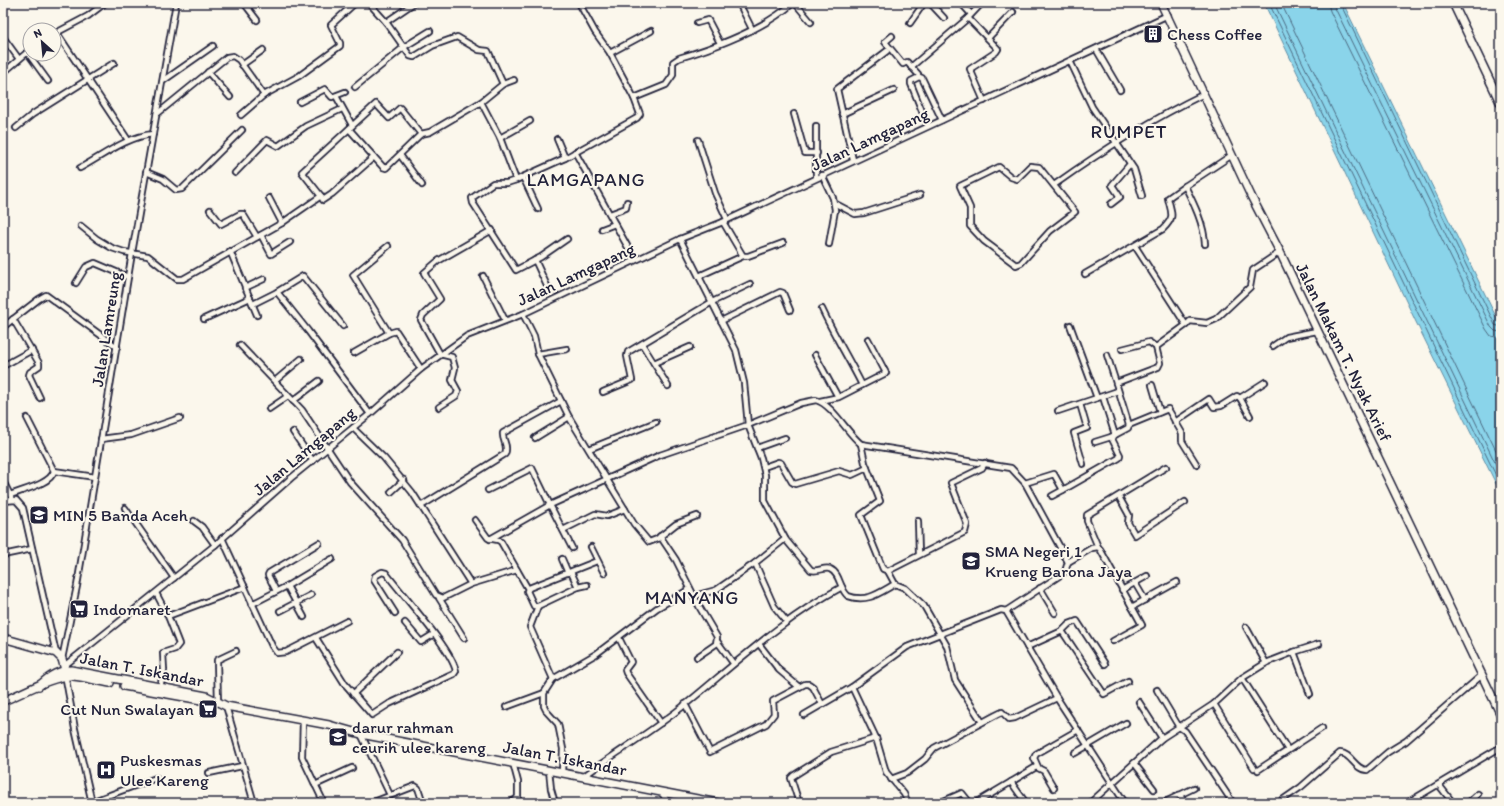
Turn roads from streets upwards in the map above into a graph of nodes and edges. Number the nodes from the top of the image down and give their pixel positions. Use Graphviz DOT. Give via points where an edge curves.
graph roads {
  1 [pos="105,3"];
  2 [pos="176,3"];
  3 [pos="244,3"];
  4 [pos="355,3"];
  5 [pos="369,3"];
  6 [pos="414,3"];
  7 [pos="579,3"];
  8 [pos="739,3"];
  9 [pos="794,3"];
  10 [pos="924,3"];
  11 [pos="930,3"];
  12 [pos="961,3"];
  13 [pos="982,3"];
  14 [pos="1161,3"];
  15 [pos="1453,3"];
  16 [pos="1013,12"];
  17 [pos="970,16"];
  18 [pos="1168,16"];
  19 [pos="944,18"];
  20 [pos="257,20"];
  21 [pos="386,22"];
  22 [pos="811,22"];
  23 [pos="697,23"];
  24 [pos="910,23"];
  25 [pos="752,29"];
  26 [pos="62,30"];
  27 [pos="430,31"];
  28 [pos="651,31"];
  29 [pos="3,36"];
  30 [pos="892,36"];
  31 [pos="988,38"];
  32 [pos="62,43"];
  33 [pos="720,43"];
  34 [pos="213,46"];
  35 [pos="404,47"];
  36 [pos="1096,49"];
  37 [pos="263,50"];
  38 [pos="887,51"];
  39 [pos="610,54"];
  40 [pos="22,56"];
  41 [pos="18,59"];
  42 [pos="1070,61"];
  43 [pos="35,62"];
  44 [pos="114,63"];
  45 [pos="242,65"];
  46 [pos="911,67"];
  47 [pos="208,72"];
  48 [pos="3,73"];
  49 [pos="918,74"];
  50 [pos="89,80"];
  51 [pos="514,80"];
  52 [pos="48,81"];
  53 [pos="163,81"];
  54 [pos="503,84"];
  55 [pos="355,87"];
  56 [pos="894,90"];
  57 [pos="1120,90"];
  58 [pos="345,92"];
  59 [pos="1204,94"];
  60 [pos="264,95"];
  61 [pos="230,96"];
  62 [pos="336,96"];
  63 [pos="634,98"];
  64 [pos="984,100"];
  65 [pos="300,102"];
  66 [pos="481,102"];
  67 [pos="1501,104"];
  68 [pos="342,109"];
  69 [pos="157,114"];
  70 [pos="794,114"];
  71 [pos="842,114"];
  72 [pos="241,115"];
  73 [pos="530,120"];
  74 [pos="942,120"];
  75 [pos="352,124"];
  76 [pos="816,126"];
  77 [pos="928,126"];
  78 [pos="16,128"];
  79 [pos="348,129"];
  80 [pos="242,130"];
  81 [pos="153,134"];
  82 [pos="421,134"];
  83 [pos="500,138"];
  84 [pos="557,139"];
  85 [pos="128,140"];
  86 [pos="698,140"];
  87 [pos="1116,142"];
  88 [pos="575,152"];
  89 [pos="817,153"];
  90 [pos="400,155"];
  91 [pos="1232,155"];
  92 [pos="374,157"];
  93 [pos="565,158"];
  94 [pos="852,160"];
  95 [pos="1130,164"];
  96 [pos="80,168"];
  97 [pos="146,172"];
  98 [pos="235,173"];
  99 [pos="822,175"];
  100 [pos="523,178"];
  101 [pos="816,178"];
  102 [pos="516,180"];
  103 [pos="422,184"];
  104 [pos="1054,184"];
  105 [pos="1185,186"];
  106 [pos="920,195"];
  107 [pos="321,196"];
  108 [pos="1142,196"];
  109 [pos="269,198"];
  110 [pos="627,202"];
  111 [pos="834,203"];
  112 [pos="1111,204"];
  113 [pos="538,209"];
  114 [pos="210,210"];
  115 [pos="610,214"];
  116 [pos="725,220"];
  117 [pos="282,223"];
  118 [pos="614,224"];
  119 [pos="81,226"];
  120 [pos="602,229"];
  121 [pos="492,230"];
  122 [pos="259,236"];
  123 [pos="567,239"];
  124 [pos="680,239"];
  125 [pos="290,242"];
  126 [pos="783,244"];
  127 [pos="829,244"];
  128 [pos="1205,244"];
  129 [pos="388,246"];
  130 [pos="1135,246"];
  131 [pos="230,251"];
  132 [pos="1280,252"];
  133 [pos="132,253"];
  134 [pos="743,256"];
  135 [pos="535,260"];
  136 [pos="635,260"];
  137 [pos="1085,274"];
  138 [pos="483,276"];
  139 [pos="699,276"];
  140 [pos="128,277"];
  141 [pos="264,280"];
  142 [pos="76,283"];
  143 [pos="750,284"];
  144 [pos="547,286"];
  145 [pos="245,288"];
  146 [pos="277,292"];
  147 [pos="250,298"];
  148 [pos="712,302"];
  149 [pos="252,304"];
  150 [pos="822,309"];
  151 [pos="790,310"];
  152 [pos="523,314"];
  153 [pos="257,315"];
  154 [pos="13,319"];
  155 [pos="204,319"];
  156 [pos="505,320"];
  157 [pos="721,320"];
  158 [pos="1186,324"];
  159 [pos="1070,325"];
  160 [pos="3,326"];
  161 [pos="342,326"];
  162 [pos="1317,331"];
  163 [pos="390,333"];
  164 [pos="868,339"];
  165 [pos="240,344"];
  166 [pos="642,344"];
  167 [pos="1273,346"];
  168 [pos="690,347"];
  169 [pos="1156,347"];
  170 [pos="117,348"];
  171 [pos="567,349"];
  172 [pos="1122,349"];
  173 [pos="32,350"];
  174 [pos="354,353"];
  175 [pos="440,354"];
  176 [pos="538,354"];
  177 [pos="815,355"];
  178 [pos="1107,356"];
  179 [pos="301,359"];
  180 [pos="654,363"];
  181 [pos="3,366"];
  182 [pos="421,369"];
  183 [pos="275,381"];
  184 [pos="319,381"];
  185 [pos="1265,382"];
  186 [pos="1116,383"];
  187 [pos="862,385"];
  188 [pos="1152,385"];
  189 [pos="668,386"];
  190 [pos="1118,391"];
  191 [pos="603,392"];
  192 [pos="288,396"];
  193 [pos="1102,396"];
  194 [pos="838,397"];
  195 [pos="40,398"];
  196 [pos="1096,398"];
  197 [pos="1240,398"];
  198 [pos="293,401"];
  199 [pos="561,401"];
  200 [pos="820,401"];
  201 [pos="1080,404"];
  202 [pos="439,407"];
  203 [pos="269,409"];
  204 [pos="1058,411"];
  205 [pos="1160,412"];
  206 [pos="370,414"];
  207 [pos="1250,416"];
  208 [pos="569,417"];
  209 [pos="27,418"];
  210 [pos="180,418"];
  211 [pos="656,422"];
  212 [pos="1175,422"];
  213 [pos="1129,425"];
  214 [pos="748,426"];
  215 [pos="353,428"];
  216 [pos="293,432"];
  217 [pos="1113,436"];
  218 [pos="535,438"];
  219 [pos="785,438"];
  220 [pos="101,439"];
  221 [pos="1095,442"];
  222 [pos="861,444"];
  223 [pos="757,448"];
  224 [pos="327,449"];
  225 [pos="589,449"];
  226 [pos="313,461"];
  227 [pos="985,463"];
  228 [pos="1083,464"];
  229 [pos="1197,465"];
  230 [pos="764,467"];
  231 [pos="1166,467"];
  232 [pos="867,468"];
  233 [pos="54,471"];
  234 [pos="96,477"];
  235 [pos="606,479"];
  236 [pos="404,480"];
  237 [pos="3,481"];
  238 [pos="1025,483"];
  239 [pos="488,490"];
  240 [pos="1063,490"];
  241 [pos="392,492"];
  242 [pos="1052,496"];
  243 [pos="11,497"];
  244 [pos="1120,497"];
  245 [pos="3,501"];
  246 [pos="1185,502"];
  247 [pos="550,505"];
  248 [pos="421,506"];
  249 [pos="125,508"];
  250 [pos="625,509"];
  251 [pos="697,516"];
  252 [pos="475,520"];
  253 [pos="194,521"];
  254 [pos="918,521"];
  255 [pos="563,530"];
  256 [pos="660,536"];
  257 [pos="222,538"];
  258 [pos="490,539"];
  259 [pos="785,539"];
  260 [pos="319,543"];
  261 [pos="215,545"];
  262 [pos="591,547"];
  263 [pos="1098,547"];
  264 [pos="572,548"];
  265 [pos="32,549"];
  266 [pos="919,554"];
  267 [pos="3,555"];
  268 [pos="332,559"];
  269 [pos="562,559"];
  270 [pos="597,561"];
  271 [pos="755,562"];
  272 [pos="1068,562"];
  273 [pos="517,570"];
  274 [pos="888,572"];
  275 [pos="570,573"];
  276 [pos="604,573"];
  277 [pos="1147,576"];
  278 [pos="174,578"];
  279 [pos="1177,582"];
  280 [pos="1135,583"];
  281 [pos="471,584"];
  282 [pos="895,584"];
  283 [pos="587,585"];
  284 [pos="287,586"];
  285 [pos="245,587"];
  286 [pos="578,587"];
  287 [pos="842,587"];
  288 [pos="1040,588"];
  289 [pos="528,589"];
  290 [pos="690,589"];
  291 [pos="1122,590"];
  292 [pos="276,591"];
  293 [pos="156,593"];
  294 [pos="311,595"];
  295 [pos="694,596"];
  296 [pos="439,598"];
  297 [pos="1146,600"];
  298 [pos="296,603"];
  299 [pos="252,604"];
  300 [pos="538,606"];
  301 [pos="1132,607"];
  302 [pos="280,611"];
  303 [pos="1006,611"];
  304 [pos="395,613"];
  305 [pos="1055,613"];
  306 [pos="168,616"];
  307 [pos="304,617"];
  308 [pos="348,621"];
  309 [pos="786,622"];
  310 [pos="405,623"];
  311 [pos="1246,627"];
  312 [pos="1062,631"];
  313 [pos="434,634"];
  314 [pos="942,634"];
  315 [pos="3,638"];
  316 [pos="316,638"];
  317 [pos="464,638"];
  318 [pos="619,638"];
  319 [pos="717,641"];
  320 [pos="1113,641"];
  321 [pos="758,644"];
  322 [pos="1319,644"];
  323 [pos="1027,647"];
  324 [pos="236,651"];
  325 [pos="397,652"];
  326 [pos="1294,652"];
  327 [pos="56,653"];
  328 [pos="697,657"];
  329 [pos="733,663"];
  330 [pos="1266,663"];
  331 [pos="1105,664"];
  332 [pos="64,668"];
  333 [pos="1482,675"];
  334 [pos="1242,678"];
  335 [pos="553,679"];
  336 [pos="1128,681"];
  337 [pos="160,687"];
  338 [pos="799,687"];
  339 [pos="852,687"];
  340 [pos="1157,690"];
  341 [pos="544,693"];
  342 [pos="353,694"];
  343 [pos="1310,694"];
  344 [pos="1057,698"];
  345 [pos="3,701"];
  346 [pos="1139,702"];
  347 [pos="218,704"];
  348 [pos="686,704"];
  349 [pos="822,704"];
  350 [pos="1214,704"];
  351 [pos="226,706"];
  352 [pos="506,707"];
  353 [pos="804,715"];
  354 [pos="1501,715"];
  355 [pos="303,720"];
  356 [pos="982,722"];
  357 [pos="661,723"];
  358 [pos="1126,723"];
  359 [pos="1179,727"];
  360 [pos="1322,728"];
  361 [pos="1078,730"];
  362 [pos="361,734"];
  363 [pos="876,738"];
  364 [pos="1162,738"];
  365 [pos="1087,746"];
  366 [pos="1501,747"];
  367 [pos="1288,750"];
  368 [pos="1075,753"];
  369 [pos="1134,763"];
  370 [pos="513,764"];
  371 [pos="242,766"];
  372 [pos="1038,767"];
  373 [pos="352,768"];
  374 [pos="549,770"];
  375 [pos="562,772"];
  376 [pos="209,773"];
  377 [pos="584,776"];
  378 [pos="156,778"];
  379 [pos="891,779"];
  380 [pos="1011,782"];
  381 [pos="1112,784"];
  382 [pos="315,785"];
  383 [pos="1438,785"];
  384 [pos="1054,788"];
  385 [pos="1194,788"];
  386 [pos="1154,789"];
  387 [pos="662,793"];
  388 [pos="1478,794"];
  389 [pos="390,795"];
  390 [pos="1179,795"];
  391 [pos="91,803"];
  392 [pos="254,803"];
  393 [pos="324,803"];
  394 [pos="371,803"];
  395 [pos="423,803"];
  396 [pos="508,803"];
  397 [pos="555,803"];
  398 [pos="668,803"];
  399 [pos="718,803"];
  400 [pos="799,803"];
  401 [pos="908,803"];
  402 [pos="939,803"];
  403 [pos="970,803"];
  404 [pos="976,803"];
  405 [pos="1026,803"];
  406 [pos="1090,803"];
  407 [pos="1125,803"];
  408 [pos="1163,803"];
  409 [pos="1186,803"];
  410 [pos="1233,803"];
  411 [pos="1278,803"];
  412 [pos="1406,803"];
  413 [pos="1453,803"];
  414 [pos="1468,803"];
  1 -- 26 [label="street"];
  2 -- 53 [label="street, Jalan Lamreung"];
  3 -- 20 [label="street"];
  4 -- 60 [label="street" via="331,25 340,46 298,76"];
  5 -- 21 [label="street"];
  6 -- 21 [label="street"];
  7 -- 39 [label="street"];
  8 -- 25 [label="street"];
  9 -- 22 [label="street"];
  9 -- 25 [label="street" via="779,15"];
  10 -- 24 [label="street"];
  11 -- 19 [label="street"];
  12 -- 17 [label="street"];
  13 -- 17 [label="street"];
  14 -- 18 [label="street, Jalan Makam T. Nyak Arief"];
  15 -- 67 [label="street"];
  16 -- 31 [label="street"];
  17 -- 31 [label="street"];
  17 -- 46 [label="street"];
  18 -- 36 [label="street, Jalan Lamgapang"];
  18 -- 59 [label="street, Jalan Makam T. Nyak Arief"];
  21 -- 35 [label="street"];
  23 -- 33 [label="street" via="708,20"];
  25 -- 33 [label="street"];
  27 -- 35 [label="street"];
  28 -- 39 [label="street"];
  29 -- 41 [label="street"];
  30 -- 46 [label="street" via="885,42 903,64 907,62"];
  31 -- 64 [label="street" via="997,51 970,71"];
  32 -- 50 [label="street"];
  33 -- 63 [label="street" via="679,58 673,62 673,75 666,85"];
  34 -- 53 [label="street"];
  35 -- 54 [label="street" via="410,56 414,57 452,38 461,38 479,50 488,51"];
  35 -- 55 [label="street"];
  36 -- 42 [label="street, Jalan Lamgapang"];
  36 -- 57 [label="street"];
  37 -- 45 [label="street"];
  38 -- 71 [label="street" via="837,90"];
  39 -- 63 [label="street"];
  40 -- 41 [label="street"];
  41 -- 48 [label="street"];
  42 -- 64 [label="street, Jalan Lamgapang"];
  42 -- 87 [label="street" via="1092,107"];
  43 -- 52 [label="street"];
  44 -- 50 [label="street"];
  45 -- 47 [label="street" via="236,57 230,56"];
  45 -- 60 [label="street"];
  46 -- 49 [label="street"];
  47 -- 61 [label="street"];
  47 -- 69 [label="street"];
  50 -- 78 [label="street" via="33,114"];
  50 -- 85 [label="street"];
  51 -- 54 [label="street"];
  53 -- 69 [label="street, Jalan Lamreung"];
  54 -- 66 [label="street"];
  56 -- 71 [label="street"];
  58 -- 62 [label="street"];
  59 -- 87 [label="street" via="1163,114"];
  59 -- 91 [label="street, Jalan Makam T. Nyak Arief"];
  60 -- 72 [label="street"];
  62 -- 65 [label="street" via="332,97 325,89"];
  62 -- 68 [label="street"];
  63 -- 88 [label="street" via="640,116"];
  64 -- 74 [label="street, Jalan Lamgapang"];
  66 -- 82 [label="street" via="430,132"];
  66 -- 83 [label="street"];
  68 -- 75 [label="street"];
  68 -- 98 [label="street" via="306,126 278,146 267,140"];
  69 -- 81 [label="street, Jalan Lamreung"];
  70 -- 89 [label="street" via="805,153"];
  71 -- 94 [label="street"];
  73 -- 83 [label="street"];
  74 -- 77 [label="street, Jalan Lamgapang"];
  74 -- 77 [label="street" via="922,78 919,77 911,84"];
  75 -- 79 [label="street"];
  75 -- 82 [label="street" via="376,104 389,118 400,108"];
  76 -- 89 [label="street"];
  77 -- 94 [label="street, Jalan Lamgapang"];
  79 -- 92 [label="street"];
  79 -- 107 [label="street" via="302,172"];
  80 -- 97 [label="street" via="182,189 176,190 163,179"];
  81 -- 85 [label="street"];
  81 -- 97 [label="street, Jalan Lamreung"];
  82 -- 90 [label="street"];
  83 -- 102 [label="street"];
  84 -- 93 [label="street"];
  85 -- 96 [label="street"];
  86 -- 116 [label="street"];
  87 -- 95 [label="street"];
  87 -- 104 [label="street"];
  88 -- 93 [label="street"];
  88 -- 115 [label="street"];
  88 -- 136 [label="street"];
  89 -- 101 [label="street"];
  90 -- 92 [label="street" via="386,168"];
  90 -- 103 [label="street"];
  91 -- 105 [label="street"];
  91 -- 132 [label="street, Jalan Makam T. Nyak Arief"];
  92 -- 107 [label="street" via="332,194 323,200"];
  93 -- 100 [label="street"];
  94 -- 99 [label="street, Jalan Lamgapang"];
  95 -- 108 [label="street"];
  95 -- 112 [label="street" via="1112,185 1120,197"];
  97 -- 133 [label="street, Jalan Lamreung"];
  99 -- 101 [label="street, Jalan Lamgapang"];
  99 -- 111 [label="street"];
  100 -- 102 [label="street"];
  100 -- 113 [label="street"];
  101 -- 116 [label="street, Jalan Lamgapang"];
  102 -- 121 [label="street" via="493,183 472,198"];
  104 -- 104 [label="street" via="1035,166 1030,166 1017,179 1000,168 960,186 970,208 969,224 984,241 1011,263 1018,265 1050,231 1075,213"];
  105 -- 128 [label="street" via="1195,207"];
  105 -- 130 [label="street" via="1168,198 1173,212 1169,223"];
  106 -- 111 [label="street" via="864,214 855,214"];
  107 -- 117 [label="street"];
  109 -- 117 [label="street"];
  110 -- 115 [label="street" via="626,208"];
  111 -- 127 [label="street" via="835,216"];
  114 -- 122 [label="street" via="221,224 243,214"];
  115 -- 118 [label="street"];
  116 -- 124 [label="street, Jalan Lamgapang"];
  116 -- 134 [label="street"];
  117 -- 122 [label="street"];
  118 -- 120 [label="street"];
  118 -- 136 [label="street"];
  119 -- 133 [label="street" via="105,245"];
  121 -- 135 [label="street" via="516,270"];
  121 -- 175 [label="street" via="438,261 424,273 440,299 421,320"];
  122 -- 125 [label="street" via="271,254"];
  122 -- 131 [label="street"];
  123 -- 135 [label="street"];
  124 -- 136 [label="street, Jalan Lamgapang"];
  124 -- 139 [label="street"];
  126 -- 134 [label="street"];
  129 -- 163 [label="street" via="353,275"];
  130 -- 137 [label="street"];
  130 -- 158 [label="street"];
  131 -- 133 [label="street" via="186,278 180,279 148,256"];
  131 -- 145 [label="street"];
  132 -- 158 [label="street" via="1253,270 1250,287 1216,319 1207,323 1190,321"];
  132 -- 162 [label="street, Jalan Makam T. Nyak Arief"];
  133 -- 140 [label="street, Jalan Lamreung"];
  134 -- 139 [label="street"];
  135 -- 144 [label="street"];
  136 -- 152 [label="street, Jalan Lamgapang"];
  138 -- 156 [label="street"];
  139 -- 148 [label="street"];
  140 -- 142 [label="street" via="95,263 86,267"];
  140 -- 170 [label="street, Jalan Lamreung"];
  141 -- 145 [label="street"];
  143 -- 148 [label="street"];
  145 -- 147 [label="street"];
  146 -- 149 [label="street"];
  146 -- 161 [label="street" via="304,277"];
  146 -- 206 [label="street"];
  147 -- 149 [label="street"];
  147 -- 155 [label="street"];
  148 -- 157 [label="street"];
  148 -- 166 [label="street"];
  149 -- 153 [label="street"];
  150 -- 187 [label="street" via="835,339 844,349"];
  151 -- 157 [label="street" via="783,293 780,292"];
  152 -- 156 [label="street, Jalan Lamgapang"];
  152 -- 176 [label="street" via="534,336"];
  154 -- 160 [label="street"];
  154 -- 170 [label="street" via="46,295"];
  154 -- 173 [label="street"];
  156 -- 175 [label="street, Jalan Lamgapang" via="467,336"];
  157 -- 214 [label="street" via="741,365"];
  158 -- 169 [label="street"];
  159 -- 196 [label="street"];
  162 -- 167 [label="street" via="1286,337"];
  162 -- 333 [label="street, Jalan Makam T. Nyak Arief"];
  163 -- 174 [label="street"];
  163 -- 182 [label="street" via="396,331"];
  164 -- 187 [label="street" via="886,373"];
  165 -- 183 [label="street"];
  166 -- 180 [label="street"];
  166 -- 191 [label="street" via="627,354 632,380"];
  168 -- 180 [label="street"];
  169 -- 172 [label="street" via="1149,342"];
  169 -- 186 [label="street" via="1160,363 1158,367"];
  170 -- 220 [label="street, Jalan Lamreung"];
  171 -- 176 [label="street"];
  173 -- 181 [label="street"];
  173 -- 195 [label="street" via="39,365 29,375"];
  175 -- 182 [label="street, Jalan Lamgapang"];
  175 -- 202 [label="street" via="452,357 455,368 452,380 458,394"];
  176 -- 199 [label="street"];
  177 -- 194 [label="street"];
  178 -- 186 [label="street"];
  179 -- 183 [label="street"];
  180 -- 189 [label="street"];
  182 -- 206 [label="street, Jalan Lamgapang"];
  183 -- 192 [label="street"];
  184 -- 198 [label="street"];
  185 -- 197 [label="street"];
  186 -- 190 [label="street"];
  187 -- 194 [label="street"];
  188 -- 205 [label="street"];
  190 -- 193 [label="street"];
  190 -- 213 [label="street"];
  192 -- 198 [label="street"];
  192 -- 203 [label="street"];
  193 -- 196 [label="street"];
  193 -- 217 [label="street"];
  194 -- 200 [label="street"];
  196 -- 201 [label="street"];
  197 -- 207 [label="street"];
  197 -- 212 [label="street" via="1238,396 1221,406 1214,406 1209,399"];
  198 -- 224 [label="street" via="302,410"];
  199 -- 208 [label="street"];
  199 -- 248 [label="street" via="503,433 505,454"];
  200 -- 214 [label="street" via="813,399 801,402"];
  200 -- 222 [label="street"];
  201 -- 204 [label="street"];
  201 -- 228 [label="street" via="1087,428 1074,433"];
  205 -- 212 [label="street" via="1168,409"];
  205 -- 213 [label="street"];
  206 -- 215 [label="street, Jalan Lamgapang"];
  208 -- 218 [label="street"];
  208 -- 225 [label="street"];
  209 -- 233 [label="street"];
  210 -- 220 [label="street" via="131,435"];
  211 -- 225 [label="street"];
  212 -- 229 [label="street" via="1182,433 1182,441"];
  213 -- 217 [label="street"];
  214 -- 223 [label="street"];
  214 -- 235 [label="street" via="660,455"];
  215 -- 224 [label="street, Jalan Lamgapang"];
  215 -- 236 [label="street"];
  216 -- 226 [label="street"];
  217 -- 221 [label="street"];
  217 -- 240 [label="street" via="1119,458"];
  219 -- 223 [label="street"];
  220 -- 234 [label="street, Jalan Lamreung"];
  222 -- 227 [label="street"];
  222 -- 232 [label="street"];
  223 -- 230 [label="street"];
  224 -- 226 [label="street, Jalan Lamgapang"];
  224 -- 296 [label="street" via="354,487 402,540 434,594"];
  225 -- 235 [label="street"];
  226 -- 257 [label="street, Jalan Lamgapang"];
  227 -- 238 [label="street" via="1011,468"];
  227 -- 266 [label="street" via="982,468 951,483 967,524 965,532"];
  230 -- 232 [label="street" via="781,463 795,484 839,471 852,475"];
  230 -- 259 [label="street" via="765,501"];
  231 -- 244 [label="street"];
  232 -- 274 [label="street" via="880,501 861,515 883,570"];
  233 -- 234 [label="street"];
  233 -- 243 [label="street" via="46,482"];
  234 -- 332 [label="street, Jalan Lamreung"];
  235 -- 247 [label="street"];
  235 -- 250 [label="street"];
  236 -- 241 [label="street"];
  236 -- 248 [label="street"];
  237 -- 243 [label="street"];
  238 -- 240 [label="street" via="1054,474"];
  238 -- 272 [label="street"];
  239 -- 247 [label="street" via="532,468"];
  240 -- 242 [label="street"];
  243 -- 245 [label="street"];
  243 -- 265 [label="street" via="23,508"];
  244 -- 246 [label="street" via="1129,515 1128,523 1135,535"];
  244 -- 263 [label="street" via="1087,515 1086,521"];
  247 -- 255 [label="street"];
  247 -- 258 [label="street"];
  248 -- 281 [label="street"];
  249 -- 278 [label="street"];
  250 -- 255 [label="street" via="607,516 595,514"];
  250 -- 256 [label="street" via="649,542"];
  251 -- 256 [label="street" via="679,523"];
  252 -- 258 [label="street"];
  253 -- 261 [label="street" via="202,527"];
  254 -- 266 [label="street"];
  255 -- 264 [label="street"];
  256 -- 290 [label="street" via="676,560"];
  257 -- 261 [label="street, Jalan Lamgapang"];
  257 -- 285 [label="street"];
  258 -- 273 [label="street" via="501,542"];
  259 -- 271 [label="street"];
  259 -- 287 [label="street" via="811,570 832,570"];
  260 -- 292 [label="street" via="269,573"];
  261 -- 278 [label="street, Jalan Lamgapang"];
  262 -- 270 [label="street"];
  263 -- 272 [label="street"];
  263 -- 291 [label="street"];
  265 -- 267 [label="street"];
  265 -- 327 [label="street"];
  266 -- 274 [label="street"];
  268 -- 284 [label="street"];
  269 -- 275 [label="street"];
  270 -- 275 [label="street"];
  270 -- 276 [label="street"];
  271 -- 295 [label="street" via="716,590"];
  271 -- 309 [label="street" via="774,606"];
  272 -- 288 [label="street" via="1065,572"];
  273 -- 281 [label="street"];
  273 -- 289 [label="street"];
  274 -- 282 [label="street"];
  275 -- 286 [label="street"];
  275 -- 289 [label="street"];
  277 -- 280 [label="street"];
  278 -- 293 [label="street, Jalan Lamgapang"];
  279 -- 297 [label="street"];
  280 -- 291 [label="street"];
  280 -- 297 [label="street"];
  281 -- 296 [label="street"];
  282 -- 287 [label="street" via="858,600 848,596"];
  282 -- 314 [label="street" via="919,599"];
  283 -- 286 [label="street"];
  284 -- 292 [label="street"];
  284 -- 298 [label="street"];
  285 -- 299 [label="street"];
  285 -- 306 [label="street"];
  286 -- 300 [label="street"];
  287 -- 309 [label="street"];
  288 -- 303 [label="street"];
  288 -- 305 [label="street"];
  289 -- 300 [label="street" via="532,603"];
  290 -- 295 [label="street"];
  290 -- 318 [label="street" via="657,608"];
  291 -- 301 [label="street"];
  292 -- 299 [label="street"];
  293 -- 306 [label="street"];
  293 -- 332 [label="street, Jalan Lamgapang"];
  294 -- 298 [label="street"];
  295 -- 319 [label="street" via="715,631"];
  296 -- 317 [label="street"];
  297 -- 301 [label="street"];
  298 -- 302 [label="street"];
  298 -- 307 [label="street"];
  299 -- 316 [label="street" via="277,653 286,652"];
  300 -- 335 [label="street" via="530,628"];
  301 -- 320 [label="street" via="1142,625"];
  303 -- 314 [label="street" via="995,611"];
  303 -- 323 [label="street"];
  304 -- 313 [label="street" via="374,580 375,576 382,572 386,573"];
  306 -- 337 [label="street" via="179,644 177,648 162,655 164,670"];
  308 -- 316 [label="street"];
  309 -- 321 [label="street"];
  310 -- 313 [label="street" via="422,642"];
  311 -- 330 [label="street"];
  312 -- 323 [label="street"];
  312 -- 331 [label="street" via="1077,621"];
  312 -- 336 [label="street" via="1104,694"];
  313 -- 342 [label="street" via="456,669 454,674 389,704 372,715"];
  314 -- 339 [label="street" via="907,647"];
  314 -- 356 [label="street" via="955,680"];
  315 -- 327 [label="street"];
  316 -- 342 [label="street"];
  318 -- 335 [label="street"];
  318 -- 357 [label="street" via="631,662 625,670 626,673"];
  319 -- 328 [label="street"];
  319 -- 329 [label="street"];
  321 -- 329 [label="street"];
  321 -- 338 [label="street" via="779,670"];
  322 -- 326 [label="street"];
  323 -- 344 [label="street"];
  324 -- 347 [label="street" via="217,660"];
  325 -- 342 [label="street"];
  326 -- 330 [label="street"];
  326 -- 343 [label="street"];
  327 -- 332 [label="street"];
  329 -- 348 [label="street"];
  330 -- 334 [label="street"];
  332 -- 337 [label="street, Jalan T. Iskandar"];
  332 -- 345 [label="street, Jalan T. Iskandar" via="48,676 39,686"];
  332 -- 347 [label="street, Jalan T. Iskandar" via="73,676"];
  332 -- 391 [label="street"];
  333 -- 354 [label="street, Jalan Makam T. Nyak Arief"];
  333 -- 411 [label="street" via="1406,741 1367,770 1360,768 1344,753 1340,753"];
  334 -- 350 [label="street"];
  334 -- 367 [label="street"];
  335 -- 341 [label="street"];
  337 -- 347 [label="street, Jalan T. Iskandar" via="206,696"];
  338 -- 348 [label="street" via="773,702 774,714 766,724 711,752"];
  338 -- 349 [label="street" via="809,684"];
  339 -- 349 [label="street"];
  339 -- 363 [label="street"];
  340 -- 359 [label="street"];
  341 -- 352 [label="street"];
  341 -- 375 [label="street" via="545,709 558,724 563,749"];
  344 -- 356 [label="street" via="1015,718 1009,719 1002,712"];
  344 -- 361 [label="street"];
  346 -- 364 [label="street"];
  347 -- 351 [label="street, Jalan T. Iskandar"];
  348 -- 357 [label="street"];
  349 -- 353 [label="street"];
  350 -- 359 [label="street"];
  350 -- 367 [label="street" via="1256,769"];
  351 -- 355 [label="street, Jalan T. Iskandar"];
  351 -- 371 [label="street"];
  355 -- 362 [label="street, Jalan T. Iskandar"];
  355 -- 382 [label="street" via="302,757"];
  356 -- 379 [label="street" via="934,748 907,773"];
  357 -- 377 [label="street"];
  358 -- 365 [label="street"];
  359 -- 364 [label="street"];
  359 -- 410 [label="street" via="1185,731"];
  360 -- 367 [label="street"];
  361 -- 365 [label="street"];
  361 -- 372 [label="street" via="1036,754 1034,758"];
  362 -- 370 [label="street, Jalan T. Iskandar"];
  362 -- 389 [label="street"];
  363 -- 379 [label="street" via="886,772"];
  363 -- 400 [label="street" via="831,752 793,776 791,778"];
  364 -- 369 [label="street"];
  365 -- 368 [label="street"];
  365 -- 381 [label="street"];
  366 -- 383 [label="street"];
  369 -- 381 [label="street"];
  369 -- 386 [label="street"];
  370 -- 374 [label="street, Jalan T. Iskandar"];
  370 -- 396 [label="street" via="518,782 518,796"];
  371 -- 376 [label="street"];
  371 -- 392 [label="street"];
  372 -- 380 [label="street"];
  372 -- 384 [label="street" via="1044,771"];
  373 -- 382 [label="street"];
  374 -- 375 [label="street, Jalan T. Iskandar"];
  374 -- 397 [label="street"];
  375 -- 377 [label="street, Jalan T. Iskandar"];
  377 -- 387 [label="street, Jalan T. Iskandar"];
  378 -- 391 [label="street"];
  379 -- 401 [label="street"];
  380 -- 404 [label="street"];
  380 -- 405 [label="street"];
  381 -- 406 [label="street"];
  381 -- 407 [label="street"];
  382 -- 393 [label="street"];
  383 -- 412 [label="street"];
  383 -- 413 [label="street"];
  385 -- 390 [label="street"];
  387 -- 398 [label="street"];
  387 -- 399 [label="street, Jalan T. Iskandar"];
  388 -- 414 [label="street"];
  389 -- 394 [label="street"];
  389 -- 395 [label="street" via="415,786"];
  390 -- 408 [label="street"];
  390 -- 409 [label="street"];
  402 -- 403 [label="street" via="961,793"];
}
